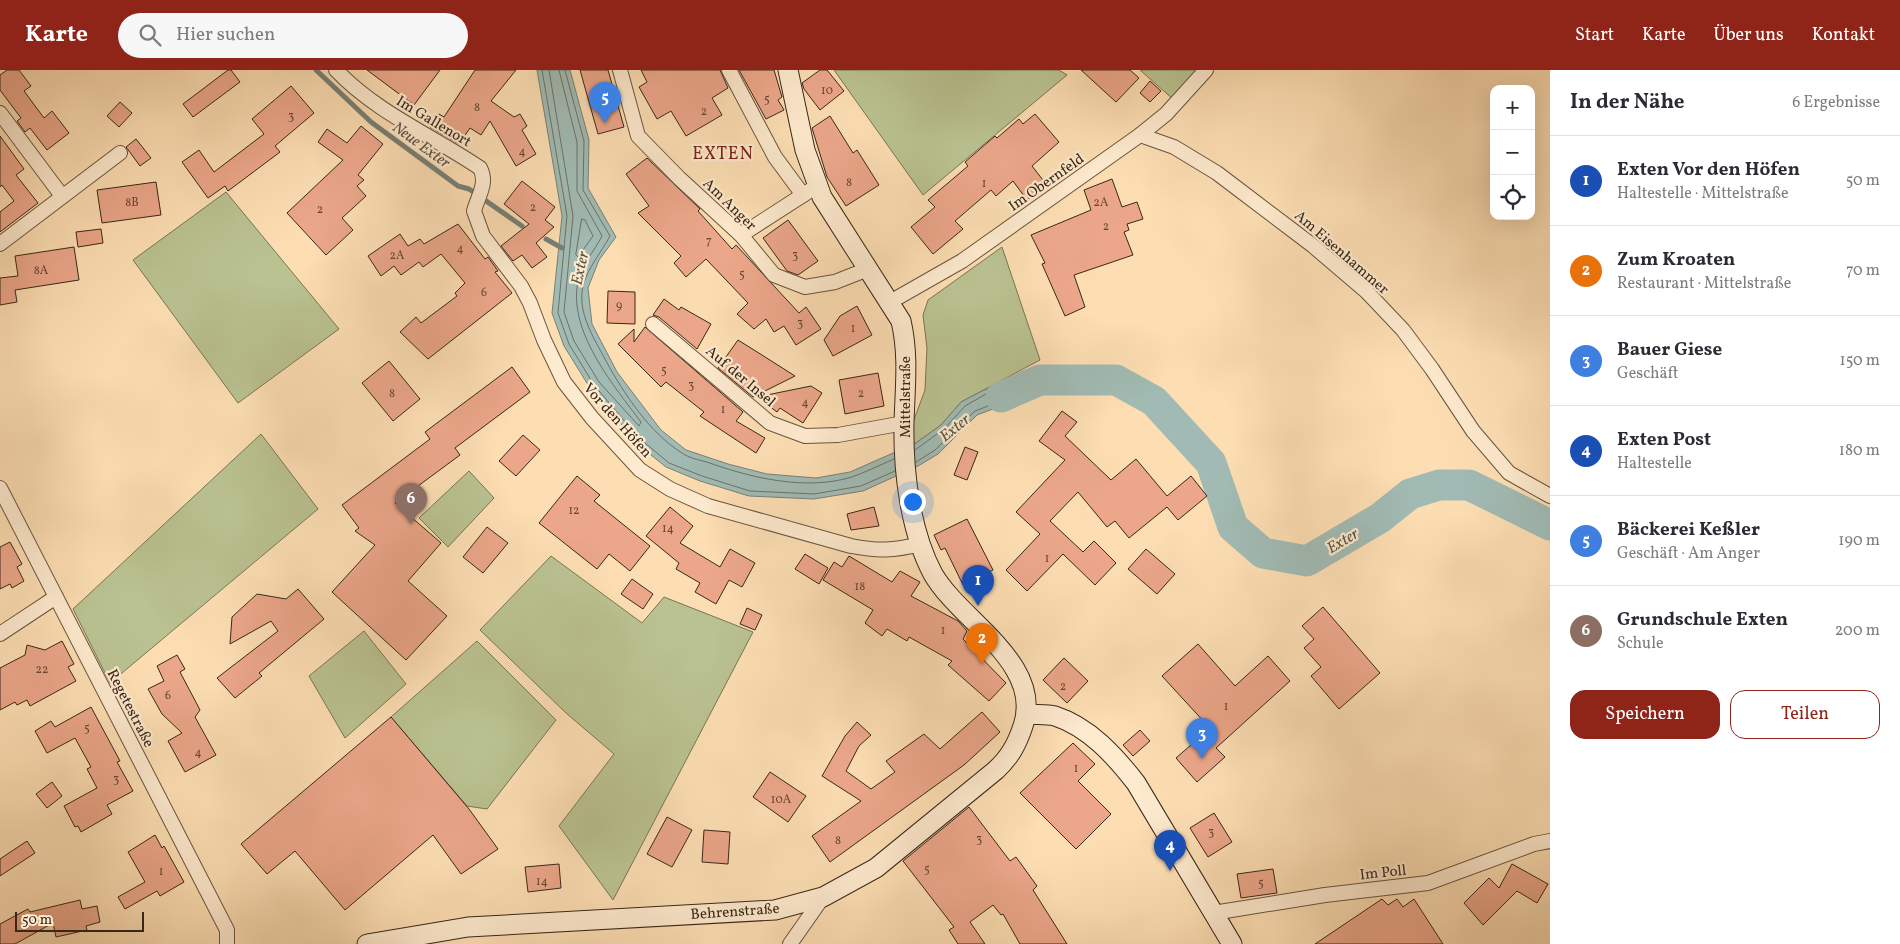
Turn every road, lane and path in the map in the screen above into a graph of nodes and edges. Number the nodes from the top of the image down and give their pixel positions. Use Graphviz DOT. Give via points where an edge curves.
graph roads {
  1 [pos="336,70"];
  2 [pos="620,70"];
  3 [pos="729,70"];
  4 [pos="788,70"];
  5 [pos="1206,70"];
  6 [pos="0,113"];
  7 [pos="1140,135"];
  8 [pos="120,153"];
  9 [pos="483,187"];
  10 [pos="810,190"];
  11 [pos="62,196"];
  12 [pos="741,235"];
  13 [pos="0,244"];
  14 [pos="868,269"];
  15 [pos="890,302"];
  16 [pos="654,324"];
  17 [pos="904,425"];
  18 [pos="0,488"];
  19 [pos="1550,496"];
  20 [pos="920,544"];
  21 [pos="56,597"];
  22 [pos="0,634"];
  23 [pos="1027,714"];
  24 [pos="1550,841"];
  25 [pos="823,897"];
  26 [pos="1213,913"];
  27 [pos="227,944"];
  28 [pos="367,944"];
  29 [pos="790,944"];
  30 [pos="1232,944"];
  1 -- 9 [label="street, Im Gallenort" via="376,106 480,168 484,176"];
  2 -- 12 [label="street, Am Anger" via="638,136"];
  3 -- 10 [label="street" via="775,157"];
  4 -- 10 [label="main road, Mittelstraße"];
  5 -- 7 [label="street, Im Obernfeld" via="1166,114"];
  6 -- 11 [label="street"];
  7 -- 15 [label="street, Im Obernfeld" via="962,261"];
  7 -- 19 [label="street, Am Eisenhammer" via="1174,147 1217,172 1312,244 1367,292 1402,330 1473,431 1510,473"];
  8 -- 11 [label="street"];
  9 -- 20 [label="street, Vor den Höfen" via="474,211 483,236 521,286 564,382 640,470 670,489 708,506 850,546 896,550"];
  10 -- 12 [label="street"];
  10 -- 14 [label="main road, Mittelstraße" via="822,197"];
  11 -- 13 [label="street"];
  12 -- 14 [label="street, Am Anger" via="774,275 805,287 835,282"];
  14 -- 15 [label="main road, Mittelstraße"];
  15 -- 17 [label="main road, Mittelstraße" via="901,321 905,338"];
  16 -- 17 [label="street, Auf der Insel" via="770,423 805,436 838,435"];
  17 -- 20 [label="main road, Mittelstraße" via="908,482"];
  18 -- 21 [label="street, Regetestraße"];
  20 -- 23 [label="main road, Mittelstraße" via="934,575 1019,675 1027,696"];
  21 -- 22 [label="street"];
  21 -- 27 [label="street, Regetestraße" via="227,930"];
  23 -- 25 [label="main road, Behrenstraße" via="1019,740 1009,758 996,770 876,868"];
  23 -- 26 [label="main road" via="1053,715 1075,724 1120,762"];
  24 -- 26 [label="street, Im Poll" via="1428,884 1325,895"];
  25 -- 28 [label="main road, Behrenstraße" via="775,910 468,926"];
  25 -- 29 [label="street"];
  26 -- 30 [label="main road"];
}
